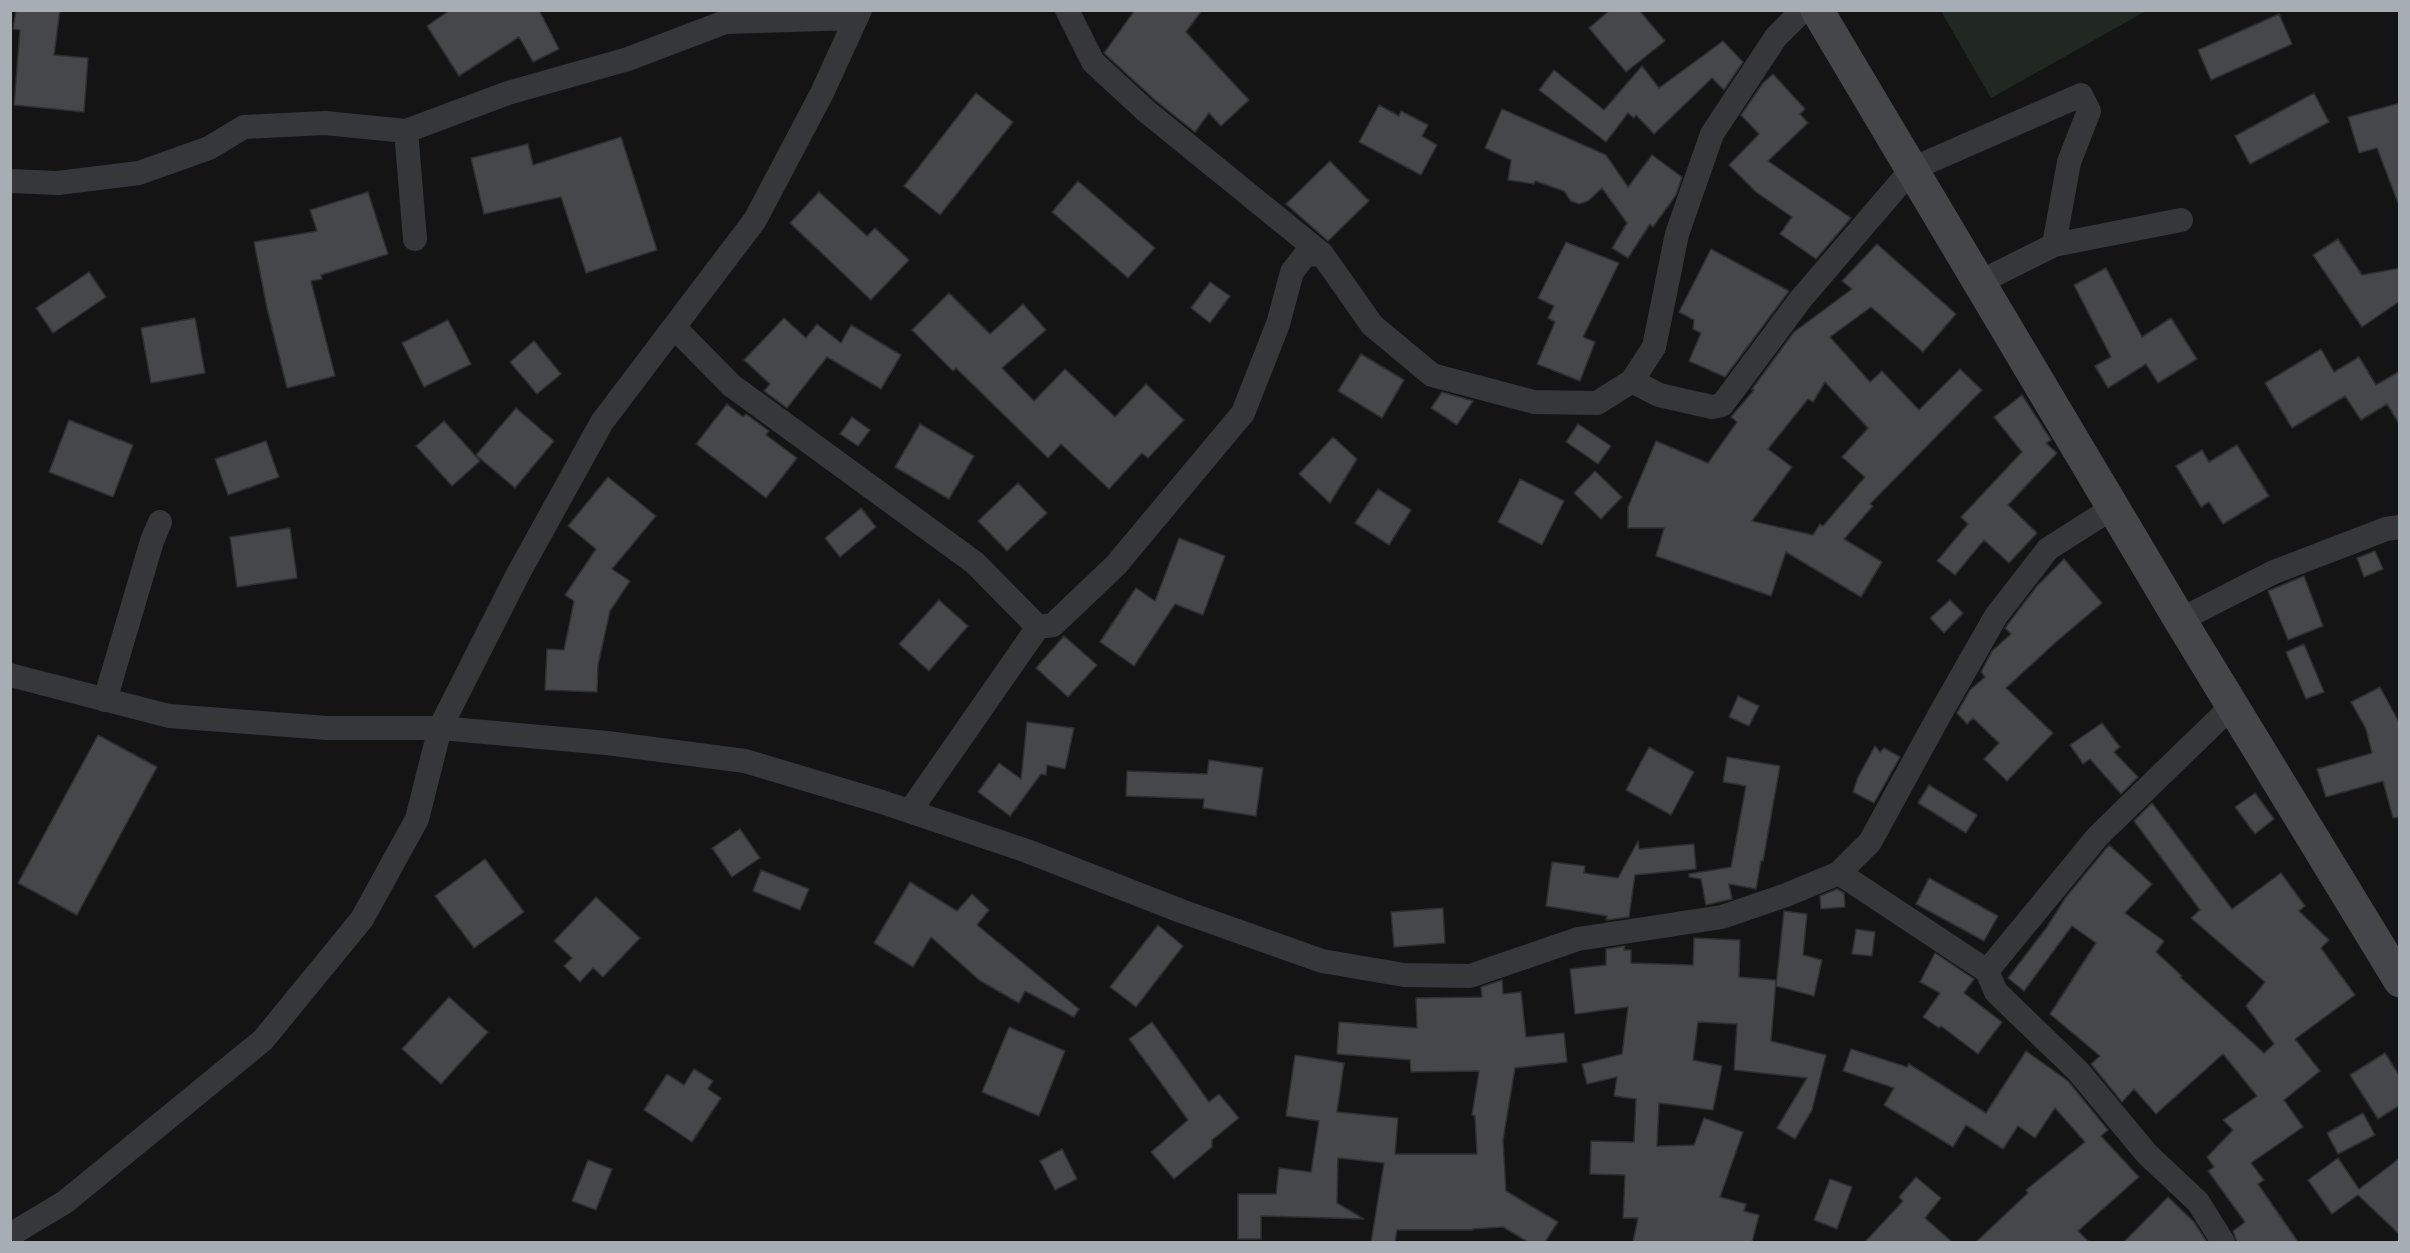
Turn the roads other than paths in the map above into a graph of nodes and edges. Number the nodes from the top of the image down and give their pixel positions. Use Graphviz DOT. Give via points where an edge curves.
graph roads {
  1 [pos="1067,10"];
  2 [pos="1803,10"];
  3 [pos="1817,10"];
  4 [pos="858,14"];
  5 [pos="406,131"];
  6 [pos="1912,169"];
  7 [pos="10,181"];
  8 [pos="2181,220"];
  9 [pos="415,239"];
  10 [pos="2054,245"];
  11 [pos="1322,254"];
  12 [pos="1980,282"];
  13 [pos="675,328"];
  14 [pos="1632,381"];
  15 [pos="2114,507"];
  16 [pos="160,522"];
  17 [pos="2400,527"];
  18 [pos="2180,620"];
  19 [pos="1038,627"];
  20 [pos="10,675"];
  21 [pos="105,700"];
  22 [pos="2232,706"];
  23 [pos="440,728"];
  24 [pos="910,812"];
  25 [pos="1839,873"];
  26 [pos="1987,971"];
  27 [pos="2400,981"];
  28 [pos="10,1234"];
  29 [pos="2223,1242"];
  1 -- 11 [label="street" via="1093,62 1146,111"];
  2 -- 14 [label="street" via="1776,37 1712,135 1677,234 1654,347"];
  3 -- 6 [label="main road"];
  4 -- 5 [label="street" via="725,22 628,59 508,93"];
  4 -- 13 [label="street" via="756,220"];
  5 -- 7 [label="street" via="325,123 244,127 209,148 139,173 58,183"];
  5 -- 9 [label="street"];
  6 -- 10 [label="street" via="2081,95 2089,111 2069,162"];
  6 -- 12 [label="main road"];
  6 -- 14 [label="street" via="1800,300 1722,405 1712,407 1659,395"];
  8 -- 10 [label="street"];
  10 -- 12 [label="street"];
  11 -- 14 [label="street" via="1372,325 1432,375 1534,402 1597,403"];
  11 -- 19 [label="street" via="1305,255 1292,272 1278,324 1243,413 1116,565 1053,625"];
  12 -- 15 [label="main road"];
  13 -- 19 [label="street" via="731,385 975,563"];
  13 -- 23 [label="street" via="602,422 518,574"];
  15 -- 18 [label="main road"];
  15 -- 25 [label="street" via="2048,549 1996,616 1870,842"];
  16 -- 21 [label="street"];
  17 -- 18 [label="street" via="2274,572"];
  18 -- 22 [label="main road"];
  19 -- 24 [label="street"];
  20 -- 21 [label="street"];
  21 -- 23 [label="street" via="169,716 327,728"];
  22 -- 26 [label="street" via="2098,836"];
  22 -- 27 [label="main road"];
  23 -- 24 [label="street" via="607,743 745,761"];
  23 -- 28 [label="street" via="417,819 362,919 263,1040 65,1202"];
  24 -- 25 [label="street" via="1027,851 1322,961 1404,975 1470,976 1578,939 1722,917"];
  25 -- 26 [label="street"];
  26 -- 29 [label="street" via="1996,992 2078,1071 2147,1154 2198,1202"];
}
